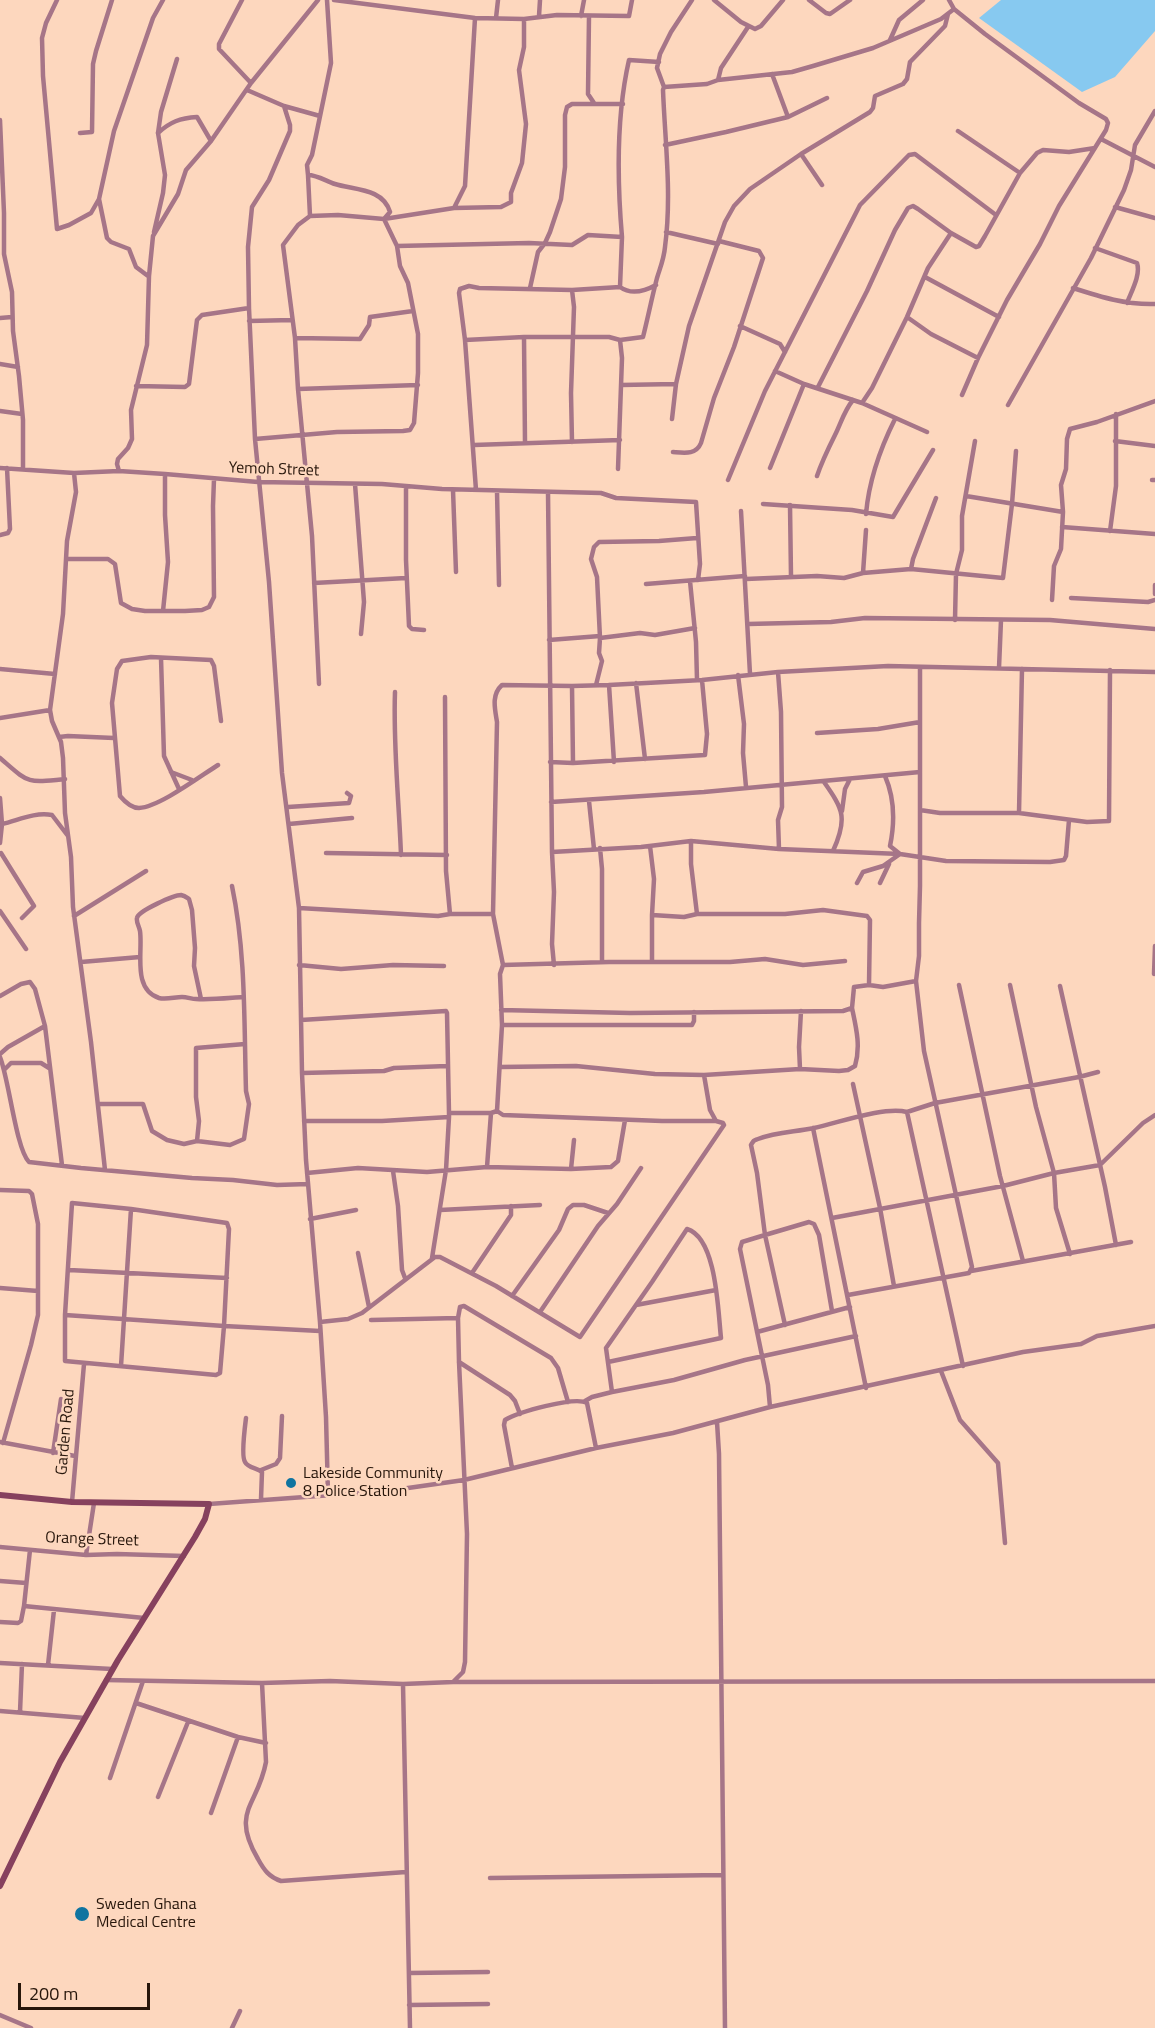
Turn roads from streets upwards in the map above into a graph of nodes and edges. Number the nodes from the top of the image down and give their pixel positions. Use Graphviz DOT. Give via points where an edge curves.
graph roads {
  1 [pos="57,0"];
  2 [pos="112,0"];
  3 [pos="163,0"];
  4 [pos="242,0"];
  5 [pos="318,0"];
  6 [pos="327,0"];
  7 [pos="334,0"];
  8 [pos="498,0"];
  9 [pos="540,0"];
  10 [pos="584,0"];
  11 [pos="632,0"];
  12 [pos="692,0"];
  13 [pos="714,0"];
  14 [pos="783,0"];
  15 [pos="809,0"];
  16 [pos="850,0"];
  17 [pos="923,0"];
  18 [pos="949,0"];
  19 [pos="954,9"];
  20 [pos="948,14"];
  21 [pos="539,16"];
  22 [pos="581,16"];
  23 [pos="590,16"];
  24 [pos="475,18"];
  25 [pos="496,18"];
  26 [pos="524,18"];
  27 [pos="748,27"];
  28 [pos="890,40"];
  29 [pos="177,59"];
  30 [pos="659,62"];
  31 [pos="772,74"];
  32 [pos="718,80"];
  33 [pos="251,83"];
  34 [pos="664,87"];
  35 [pos="247,90"];
  36 [pos="827,98"];
  37 [pos="594,103"];
  38 [pos="622,104"];
  39 [pos="284,106"];
  40 [pos="1155,111"];
  41 [pos="320,116"];
  42 [pos="788,117"];
  43 [pos="0,120"];
  44 [pos="0,126"];
  45 [pos="958,130"];
  46 [pos="80,133"];
  47 [pos="158,133"];
  48 [pos="1101,139"];
  49 [pos="211,141"];
  50 [pos="665,145"];
  51 [pos="1095,148"];
  52 [pos="801,154"];
  53 [pos="1133,156"];
  54 [pos="1155,167"];
  55 [pos="1020,173"];
  56 [pos="308,175"];
  57 [pos="822,185"];
  58 [pos="99,199"];
  59 [pos="1115,207"];
  60 [pos="454,208"];
  61 [pos="996,215"];
  62 [pos="310,216"];
  63 [pos="1155,218"];
  64 [pos="384,219"];
  65 [pos="666,232"];
  66 [pos="951,233"];
  67 [pos="153,236"];
  68 [pos="622,237"];
  69 [pos="718,242"];
  70 [pos="545,243"];
  71 [pos="397,246"];
  72 [pos="1095,248"];
  73 [pos="0,267"];
  74 [pos="7,268"];
  75 [pos="149,276"];
  76 [pos="925,277"];
  77 [pos="656,285"];
  78 [pos="620,287"];
  79 [pos="530,288"];
  80 [pos="1073,288"];
  81 [pos="572,290"];
  82 [pos="1127,303"];
  83 [pos="1155,304"];
  84 [pos="249,308"];
  85 [pos="413,311"];
  86 [pos="12,317"];
  87 [pos="907,317"];
  88 [pos="999,317"];
  89 [pos="0,318"];
  90 [pos="292,320"];
  91 [pos="249,321"];
  92 [pos="740,326"];
  93 [pos="524,337"];
  94 [pos="295,338"];
  95 [pos="573,338"];
  96 [pos="465,340"];
  97 [pos="620,340"];
  98 [pos="785,352"];
  99 [pos="978,358"];
  100 [pos="0,364"];
  101 [pos="18,367"];
  102 [pos="775,370"];
  103 [pos="676,384"];
  104 [pos="804,384"];
  105 [pos="418,385"];
  106 [pos="621,385"];
  107 [pos="136,386"];
  108 [pos="818,387"];
  109 [pos="298,389"];
  110 [pos="962,395"];
  111 [pos="853,400"];
  112 [pos="1155,401"];
  113 [pos="862,403"];
  114 [pos="1008,405"];
  115 [pos="0,411"];
  116 [pos="22,414"];
  117 [pos="1116,414"];
  118 [pos="672,419"];
  119 [pos="895,419"];
  120 [pos="927,432"];
  121 [pos="302,435"];
  122 [pos="255,439"];
  123 [pos="620,440"];
  124 [pos="975,441"];
  125 [pos="1115,441"];
  126 [pos="572,442"];
  127 [pos="525,443"];
  128 [pos="474,445"];
  129 [pos="1155,446"];
  130 [pos="933,450"];
  131 [pos="1016,451"];
  132 [pos="673,452"];
  133 [pos="0,468"];
  134 [pos="7,468"];
  135 [pos="23,468"];
  136 [pos="770,468"];
  137 [pos="618,469"];
  138 [pos="119,471"];
  139 [pos="74,473"];
  140 [pos="165,474"];
  141 [pos="817,476"];
  142 [pos="214,479"];
  143 [pos="728,480"];
  144 [pos="258,482"];
  145 [pos="307,484"];
  146 [pos="355,484"];
  147 [pos="406,486"];
  148 [pos="453,490"];
  149 [pos="476,490"];
  150 [pos="497,491"];
  151 [pos="548,492"];
  152 [pos="966,496"];
  153 [pos="936,498"];
  154 [pos="763,504"];
  155 [pos="1012,504"];
  156 [pos="790,505"];
  157 [pos="741,512"];
  158 [pos="1063,512"];
  159 [pos="866,514"];
  160 [pos="1062,527"];
  161 [pos="866,531"];
  162 [pos="1110,531"];
  163 [pos="1155,534"];
  164 [pos="0,535"];
  165 [pos="697,538"];
  166 [pos="67,559"];
  167 [pos="911,569"];
  168 [pos="456,572"];
  169 [pos="863,573"];
  170 [pos="956,574"];
  171 [pos="745,577"];
  172 [pos="791,577"];
  173 [pos="406,578"];
  174 [pos="362,579"];
  175 [pos="698,580"];
  176 [pos="690,581"];
  177 [pos="314,583"];
  178 [pos="646,584"];
  179 [pos="499,585"];
  180 [pos="1155,585"];
  181 [pos="1155,594"];
  182 [pos="1071,598"];
  183 [pos="1052,600"];
  184 [pos="1155,600"];
  185 [pos="163,611"];
  186 [pos="955,620"];
  187 [pos="1001,620"];
  188 [pos="748,624"];
  189 [pos="695,628"];
  190 [pos="1155,629"];
  191 [pos="424,630"];
  192 [pos="361,634"];
  193 [pos="600,637"];
  194 [pos="549,640"];
  195 [pos="161,658"];
  196 [pos="920,667"];
  197 [pos="999,668"];
  198 [pos="0,669"];
  199 [pos="1022,669"];
  200 [pos="1110,670"];
  201 [pos="778,672"];
  202 [pos="1155,672"];
  203 [pos="55,674"];
  204 [pos="750,674"];
  205 [pos="738,675"];
  206 [pos="699,680"];
  207 [pos="636,683"];
  208 [pos="318,684"];
  209 [pos="549,685"];
  210 [pos="596,685"];
  211 [pos="609,685"];
  212 [pos="572,686"];
  213 [pos="395,692"];
  214 [pos="445,697"];
  215 [pos="50,710"];
  216 [pos="0,718"];
  217 [pos="221,721"];
  218 [pos="920,722"];
  219 [pos="817,733"];
  220 [pos="59,737"];
  221 [pos="114,738"];
  222 [pos="0,758"];
  223 [pos="645,759"];
  224 [pos="550,762"];
  225 [pos="614,762"];
  226 [pos="573,764"];
  227 [pos="218,765"];
  228 [pos="171,772"];
  229 [pos="921,772"];
  230 [pos="885,776"];
  231 [pos="65,779"];
  232 [pos="850,779"];
  233 [pos="192,780"];
  234 [pos="824,782"];
  235 [pos="780,784"];
  236 [pos="746,787"];
  237 [pos="179,789"];
  238 [pos="347,793"];
  239 [pos="0,798"];
  240 [pos="589,801"];
  241 [pos="551,802"];
  242 [pos="288,807"];
  243 [pos="920,810"];
  244 [pos="1019,813"];
  245 [pos="841,814"];
  246 [pos="352,818"];
  247 [pos="1069,820"];
  248 [pos="290,824"];
  249 [pos="2,825"];
  250 [pos="1,835"];
  251 [pos="69,838"];
  252 [pos="691,841"];
  253 [pos="650,846"];
  254 [pos="0,849"];
  255 [pos="597,849"];
  256 [pos="779,849"];
  257 [pos="833,851"];
  258 [pos="552,852"];
  259 [pos="326,853"];
  260 [pos="900,854"];
  261 [pos="401,855"];
  262 [pos="447,855"];
  263 [pos="921,857"];
  264 [pos="890,862"];
  265 [pos="146,871"];
  266 [pos="880,883"];
  267 [pos="857,884"];
  268 [pos="232,886"];
  269 [pos="300,908"];
  270 [pos="0,911"];
  271 [pos="450,914"];
  272 [pos="493,914"];
  273 [pos="697,914"];
  274 [pos="652,915"];
  275 [pos="74,916"];
  276 [pos="22,918"];
  277 [pos="1155,946"];
  278 [pos="26,949"];
  279 [pos="140,957"];
  280 [pos="845,961"];
  281 [pos="81,962"];
  282 [pos="602,962"];
  283 [pos="652,962"];
  284 [pos="300,965"];
  285 [pos="503,965"];
  286 [pos="554,965"];
  287 [pos="444,966"];
  288 [pos="1154,974"];
  289 [pos="916,981"];
  290 [pos="869,985"];
  291 [pos="959,985"];
  292 [pos="1010,985"];
  293 [pos="1060,986"];
  294 [pos="0,996"];
  295 [pos="243,997"];
  296 [pos="201,999"];
  297 [pos="852,1008"];
  298 [pos="501,1010"];
  299 [pos="801,1011"];
  300 [pos="694,1012"];
  301 [pos="301,1020"];
  302 [pos="502,1025"];
  303 [pos="45,1026"];
  304 [pos="245,1044"];
  305 [pos="0,1055"];
  306 [pos="447,1066"];
  307 [pos="500,1067"];
  308 [pos="50,1068"];
  309 [pos="5,1069"];
  310 [pos="800,1069"];
  311 [pos="1098,1072"];
  312 [pos="302,1073"];
  313 [pos="705,1075"];
  314 [pos="1079,1077"];
  315 [pos="853,1084"];
  316 [pos="1032,1085"];
  317 [pos="983,1094"];
  318 [pos="935,1103"];
  319 [pos="98,1104"];
  320 [pos="497,1111"];
  321 [pos="907,1112"];
  322 [pos="490,1113"];
  323 [pos="449,1115"];
  324 [pos="1155,1115"];
  325 [pos="861,1116"];
  326 [pos="624,1120"];
  327 [pos="304,1121"];
  328 [pos="716,1121"];
  329 [pos="813,1128"];
  330 [pos="574,1140"];
  331 [pos="197,1141"];
  332 [pos="63,1165"];
  333 [pos="1100,1166"];
  334 [pos="487,1167"];
  335 [pos="641,1168"];
  336 [pos="571,1169"];
  337 [pos="105,1170"];
  338 [pos="446,1170"];
  339 [pos="393,1171"];
  340 [pos="307,1173"];
  341 [pos="1054,1173"];
  342 [pos="308,1184"];
  343 [pos="1003,1186"];
  344 [pos="0,1190"];
  345 [pos="955,1194"];
  346 [pos="927,1200"];
  347 [pos="540,1205"];
  348 [pos="511,1206"];
  349 [pos="880,1208"];
  350 [pos="131,1209"];
  351 [pos="356,1210"];
  352 [pos="441,1210"];
  353 [pos="608,1213"];
  354 [pos="832,1218"];
  355 [pos="310,1219"];
  356 [pos="765,1235"];
  357 [pos="1131,1242"];
  358 [pos="1116,1245"];
  359 [pos="358,1253"];
  360 [pos="1070,1254"];
  361 [pos="432,1258"];
  362 [pos="1023,1261"];
  363 [pos="69,1270"];
  364 [pos="971,1271"];
  365 [pos="126,1272"];
  366 [pos="472,1273"];
  367 [pos="227,1278"];
  368 [pos="405,1278"];
  369 [pos="944,1278"];
  370 [pos="894,1286"];
  371 [pos="0,1288"];
  372 [pos="38,1290"];
  373 [pos="716,1290"];
  374 [pos="848,1295"];
  375 [pos="512,1296"];
  376 [pos="636,1305"];
  377 [pos="369,1307"];
  378 [pos="850,1307"];
  379 [pos="832,1311"];
  380 [pos="540,1312"];
  381 [pos="65,1315"];
  382 [pos="124,1318"];
  383 [pos="458,1318"];
  384 [pos="371,1320"];
  385 [pos="320,1322"];
  386 [pos="785,1325"];
  387 [pos="225,1326"];
  388 [pos="1155,1326"];
  389 [pos="320,1330"];
  390 [pos="757,1332"];
  391 [pos="856,1336"];
  392 [pos="762,1358"];
  393 [pos="459,1362"];
  394 [pos="608,1362"];
  395 [pos="84,1364"];
  396 [pos="121,1366"];
  397 [pos="963,1366"];
  398 [pos="941,1371"];
  399 [pos="866,1388"];
  400 [pos="612,1392"];
  401 [pos="61,1399"];
  402 [pos="585,1401"];
  403 [pos="568,1402"];
  404 [pos="770,1407"];
  405 [pos="520,1414"];
  406 [pos="282,1416"];
  407 [pos="246,1418"];
  408 [pos="717,1422"];
  409 [pos="2,1443"];
  410 [pos="596,1448"];
  411 [pos="53,1453"];
  412 [pos="75,1456"];
  413 [pos="512,1468"];
  414 [pos="261,1470"];
  415 [pos="464,1480"];
  416 [pos="0,1495"];
  417 [pos="328,1495"];
  418 [pos="261,1499"];
  419 [pos="72,1502"];
  420 [pos="94,1503"];
  421 [pos="208,1504"];
  422 [pos="1005,1543"];
  423 [pos="0,1546"];
  424 [pos="30,1550"];
  425 [pos="86,1555"];
  426 [pos="184,1556"];
  427 [pos="0,1581"];
  428 [pos="26,1583"];
  429 [pos="24,1606"];
  430 [pos="54,1610"];
  431 [pos="144,1618"];
  432 [pos="0,1622"];
  433 [pos="0,1663"];
  434 [pos="22,1664"];
  435 [pos="48,1665"];
  436 [pos="112,1669"];
  437 [pos="106,1680"];
  438 [pos="143,1681"];
  439 [pos="1155,1681"];
  440 [pos="453,1682"];
  441 [pos="262,1683"];
  442 [pos="721,1683"];
  443 [pos="404,1684"];
  444 [pos="136,1703"];
  445 [pos="0,1711"];
  446 [pos="20,1712"];
  447 [pos="85,1718"];
  448 [pos="188,1722"];
  449 [pos="238,1737"];
  450 [pos="266,1743"];
  451 [pos="110,1778"];
  452 [pos="158,1797"];
  453 [pos="211,1814"];
  454 [pos="406,1872"];
  455 [pos="723,1875"];
  456 [pos="490,1878"];
  457 [pos="0,1886"];
  458 [pos="488,1972"];
  459 [pos="409,1973"];
  460 [pos="488,2004"];
  461 [pos="409,2005"];
  462 [pos="240,2011"];
  463 [pos="0,2014"];
  464 [pos="31,2028"];
  465 [pos="232,2028"];
  466 [pos="410,2028"];
  467 [pos="725,2028"];
  1 -- 58 [label="street" via="42,38 57,229 91,213"];
  2 -- 46 [label="street" via="93,63 92,132"];
  3 -- 58 [label="street" via="153,18 114,131"];
  4 -- 33 [label="street" via="219,49"];
  5 -- 33 [label="street"];
  6 -- 41 [label="street" via="331,63"];
  7 -- 24 [label="street"];
  8 -- 25 [label="street"];
  9 -- 21 [label="street"];
  10 -- 22 [label="street"];
  11 -- 23 [label="street" via="629,16"];
  12 -- 30 [label="street" via="671,32"];
  13 -- 27 [label="street"];
  14 -- 27 [label="street" via="761,26"];
  15 -- 16 [label="street" via="830,14"];
  17 -- 28 [label="street" via="899,20"];
  18 -- 19 [label="street"];
  19 -- 20 [label="street"];
  19 -- 48 [label="street" via="1106,119 1108,127"];
  20 -- 28 [label="street"];
  20 -- 52 [label="street" via="945,26 910,62 903,84 875,96 870,112"];
  21 -- 22 [label="street"];
  21 -- 26 [label="street"];
  22 -- 23 [label="street"];
  23 -- 37 [label="street" via="588,94"];
  24 -- 25 [label="street"];
  24 -- 60 [label="street" via="465,186"];
  25 -- 26 [label="street"];
  26 -- 60 [label="street" via="519,70 526,124 522,162 511,202 501,207"];
  27 -- 32 [label="street" via="721,68"];
  28 -- 31 [label="street" via="792,72"];
  29 -- 47 [label="street"];
  30 -- 34 [label="street"];
  30 -- 38 [label="street" via="629,60"];
  31 -- 32 [label="street"];
  31 -- 42 [label="street"];
  32 -- 34 [label="street"];
  33 -- 35 [label="street"];
  34 -- 50 [label="street"];
  35 -- 39 [label="street"];
  35 -- 49 [label="street"];
  36 -- 42 [label="street"];
  37 -- 38 [label="street"];
  37 -- 70 [label="street" via="567,107 561,199"];
  38 -- 68 [label="street" via="617,181"];
  39 -- 41 [label="street"];
  39 -- 84 [label="street" via="290,130 269,180 252,207"];
  40 -- 53 [label="street" via="1135,145"];
  41 -- 56 [label="street"];
  42 -- 50 [label="street"];
  43 -- 44 [label="street"];
  44 -- 74 [label="street"];
  45 -- 55 [label="street"];
  47 -- 49 [label="street" via="168,123 197,117"];
  47 -- 67 [label="street" via="165,175"];
  48 -- 51 [label="street"];
  48 -- 53 [label="street"];
  49 -- 67 [label="street" via="186,170 178,194"];
  50 -- 65 [label="street"];
  51 -- 55 [label="street" via="1040,151"];
  51 -- 88 [label="street"];
  52 -- 57 [label="street"];
  52 -- 69 [label="street" via="740,198"];
  53 -- 54 [label="street"];
  53 -- 59 [label="street"];
  55 -- 61 [label="street"];
  56 -- 62 [label="street"];
  56 -- 64 [label="street" via="372,192 389,207"];
  58 -- 75 [label="street" via="107,237 129,249 136,267"];
  59 -- 63 [label="street"];
  59 -- 72 [label="street"];
  60 -- 64 [label="street"];
  61 -- 66 [label="street" via="979,246"];
  61 -- 98 [label="street" via="915,154 909,155 860,205"];
  62 -- 64 [label="street"];
  62 -- 90 [label="street" via="283,245"];
  64 -- 71 [label="street"];
  65 -- 69 [label="street"];
  65 -- 77 [label="street" via="663,265"];
  66 -- 76 [label="street"];
  66 -- 108 [label="street" via="918,209 908,207"];
  67 -- 75 [label="street"];
  68 -- 70 [label="street" via="588,235 572,245"];
  68 -- 78 [label="street"];
  69 -- 92 [label="street" via="759,251 763,258"];
  69 -- 103 [label="street" via="689,326"];
  70 -- 71 [label="street"];
  70 -- 79 [label="street" via="538,252"];
  71 -- 85 [label="street"];
  72 -- 80 [label="street"];
  72 -- 82 [label="street" via="1137,263"];
  73 -- 74 [label="street"];
  74 -- 86 [label="street"];
  75 -- 107 [label="street" via="147,345"];
  76 -- 87 [label="street"];
  76 -- 88 [label="street"];
  77 -- 78 [label="street" via="638,292"];
  77 -- 97 [label="street" via="643,337"];
  78 -- 81 [label="street"];
  79 -- 81 [label="street"];
  79 -- 96 [label="street" via="462,288 459,293"];
  80 -- 82 [label="street"];
  80 -- 114 [label="street"];
  81 -- 95 [label="street"];
  82 -- 83 [label="street"];
  84 -- 91 [label="street"];
  84 -- 107 [label="street" via="202,315 197,320 189,384 185,387"];
  85 -- 94 [label="street" via="370,317 360,339"];
  85 -- 105 [label="street"];
  86 -- 89 [label="street"];
  86 -- 101 [label="street"];
  87 -- 99 [label="street"];
  87 -- 113 [label="street"];
  88 -- 99 [label="street"];
  90 -- 91 [label="street"];
  90 -- 94 [label="street"];
  91 -- 122 [label="street"];
  92 -- 98 [label="street" via="780,344"];
  92 -- 132 [label="street" via="699,448 691,453"];
  93 -- 95 [label="street"];
  93 -- 96 [label="street"];
  93 -- 127 [label="street"];
  94 -- 109 [label="street"];
  95 -- 97 [label="street"];
  95 -- 126 [label="street"];
  96 -- 128 [label="street"];
  97 -- 106 [label="street"];
  98 -- 102 [label="street"];
  99 -- 110 [label="street"];
  100 -- 101 [label="street"];
  101 -- 116 [label="street"];
  102 -- 104 [label="street"];
  102 -- 143 [label="street"];
  103 -- 106 [label="street"];
  103 -- 118 [label="street"];
  104 -- 108 [label="street"];
  104 -- 136 [label="street"];
  105 -- 109 [label="street"];
  105 -- 121 [label="street" via="410,430"];
  106 -- 123 [label="street"];
  107 -- 138 [label="street" via="131,410 132,440 118,459"];
  108 -- 111 [label="street"];
  109 -- 121 [label="street"];
  111 -- 113 [label="street"];
  111 -- 141 [label="street"];
  112 -- 117 [label="street"];
  113 -- 119 [label="street"];
  115 -- 116 [label="street"];
  116 -- 135 [label="street"];
  117 -- 125 [label="street"];
  117 -- 158 [label="street" via="1070,429 1062,485"];
  119 -- 120 [label="street"];
  119 -- 159 [label="street" via="874,467"];
  121 -- 122 [label="street"];
  121 -- 145 [label="street"];
  122 -- 144 [label="street"];
  123 -- 126 [label="street"];
  123 -- 137 [label="street"];
  124 -- 152 [label="street"];
  125 -- 129 [label="street"];
  125 -- 162 [label="street" via="1116,486"];
  126 -- 127 [label="street"];
  127 -- 128 [label="street"];
  128 -- 149 [label="street"];
  130 -- 159 [label="street" via="895,515"];
  131 -- 155 [label="street"];
  133 -- 134 [label="street, Yemoh Street"];
  134 -- 135 [label="street, Yemoh Street"];
  134 -- 164 [label="street" via="10,529"];
  135 -- 139 [label="street, Yemoh Street"];
  138 -- 139 [label="street, Yemoh Street"];
  138 -- 140 [label="street, Yemoh Street"];
  139 -- 166 [label="street" via="76,492"];
  140 -- 142 [label="street, Yemoh Street"];
  140 -- 185 [label="street" via="168,562"];
  142 -- 144 [label="street, Yemoh Street"];
  142 -- 185 [label="street" via="214,597 209,607 202,610"];
  144 -- 145 [label="street, Yemoh Street"];
  144 -- 242 [label="street"];
  145 -- 146 [label="street, Yemoh Street"];
  145 -- 177 [label="street"];
  146 -- 147 [label="street, Yemoh Street"];
  146 -- 174 [label="street"];
  147 -- 148 [label="street, Yemoh Street"];
  147 -- 173 [label="street"];
  148 -- 149 [label="street, Yemoh Street"];
  148 -- 168 [label="street"];
  149 -- 150 [label="street, Yemoh Street"];
  150 -- 151 [label="street, Yemoh Street"];
  150 -- 179 [label="street"];
  151 -- 165 [label="street, Yemoh Street" via="696,502"];
  151 -- 194 [label="street"];
  152 -- 155 [label="street"];
  152 -- 170 [label="street"];
  153 -- 167 [label="street"];
  154 -- 156 [label="street"];
  155 -- 158 [label="street"];
  155 -- 170 [label="street" via="1003,578"];
  156 -- 159 [label="street"];
  156 -- 172 [label="street"];
  157 -- 171 [label="street"];
  158 -- 160 [label="street"];
  160 -- 162 [label="street"];
  160 -- 183 [label="street"];
  161 -- 169 [label="street"];
  162 -- 163 [label="street"];
  165 -- 175 [label="street"];
  165 -- 193 [label="street" via="596,544 591,559 597,577"];
  166 -- 185 [label="street" via="112,561 121,603 132,609"];
  166 -- 203 [label="street"];
  167 -- 169 [label="street"];
  167 -- 170 [label="street"];
  169 -- 172 [label="street" via="844,578"];
  170 -- 186 [label="street"];
  171 -- 172 [label="street"];
  171 -- 175 [label="street"];
  171 -- 188 [label="street"];
  173 -- 174 [label="street"];
  173 -- 191 [label="street" via="409,626"];
  174 -- 177 [label="street"];
  174 -- 192 [label="street"];
  175 -- 176 [label="street"];
  176 -- 178 [label="street"];
  176 -- 189 [label="street"];
  177 -- 208 [label="street"];
  180 -- 181 [label="street"];
  182 -- 184 [label="street"];
  186 -- 187 [label="street"];
  186 -- 188 [label="street" via="865,618"];
  187 -- 190 [label="street"];
  187 -- 197 [label="street"];
  188 -- 204 [label="street"];
  189 -- 193 [label="street" via="655,635"];
  189 -- 206 [label="street"];
  193 -- 194 [label="street"];
  193 -- 210 [label="street" via="602,665"];
  194 -- 209 [label="street"];
  195 -- 217 [label="street" via="211,660"];
  195 -- 221 [label="street" via="122,661 117,669 112,703"];
  195 -- 228 [label="street" via="164,756"];
  196 -- 197 [label="street"];
  196 -- 201 [label="street"];
  196 -- 218 [label="street"];
  197 -- 199 [label="street"];
  198 -- 203 [label="street"];
  199 -- 200 [label="street"];
  199 -- 244 [label="street"];
  200 -- 202 [label="street"];
  200 -- 247 [label="street" via="1109,821"];
  201 -- 204 [label="street"];
  201 -- 235 [label="street"];
  203 -- 215 [label="street"];
  204 -- 205 [label="street"];
  205 -- 206 [label="street"];
  205 -- 236 [label="street"];
  206 -- 207 [label="street"];
  206 -- 223 [label="street" via="707,734 705,755"];
  207 -- 211 [label="street"];
  207 -- 223 [label="street"];
  209 -- 212 [label="street"];
  209 -- 224 [label="street"];
  209 -- 272 [label="street" via="502,685 494,701 497,722"];
  210 -- 211 [label="street"];
  210 -- 212 [label="street"];
  211 -- 225 [label="street"];
  212 -- 226 [label="street"];
  213 -- 261 [label="street"];
  214 -- 262 [label="street"];
  215 -- 216 [label="street"];
  215 -- 220 [label="street"];
  218 -- 219 [label="street"];
  218 -- 229 [label="street"];
  220 -- 221 [label="street"];
  220 -- 231 [label="street"];
  221 -- 237 [label="street" via="120,796 125,803 136,808 152,806"];
  222 -- 231 [label="street" via="27,780"];
  223 -- 225 [label="street"];
  224 -- 226 [label="street"];
  224 -- 241 [label="street"];
  225 -- 226 [label="street"];
  227 -- 233 [label="street"];
  228 -- 233 [label="street"];
  228 -- 237 [label="street"];
  229 -- 230 [label="street"];
  229 -- 243 [label="street"];
  230 -- 232 [label="street"];
  230 -- 260 [label="street" via="891,790 895,825 890,846"];
  231 -- 251 [label="street"];
  232 -- 234 [label="street"];
  232 -- 245 [label="street"];
  233 -- 237 [label="street"];
  234 -- 235 [label="street"];
  234 -- 245 [label="street" via="839,803"];
  235 -- 236 [label="street"];
  235 -- 256 [label="street"];
  236 -- 240 [label="street"];
  238 -- 242 [label="street" via="351,796 349,802"];
  239 -- 249 [label="street"];
  240 -- 241 [label="street"];
  240 -- 255 [label="street"];
  241 -- 258 [label="street"];
  242 -- 248 [label="street"];
  243 -- 244 [label="street"];
  243 -- 263 [label="street"];
  244 -- 247 [label="street"];
  245 -- 257 [label="street" via="840,833"];
  246 -- 248 [label="street"];
  247 -- 263 [label="street" via="1066,856 1060,861 946,861"];
  248 -- 269 [label="street"];
  249 -- 250 [label="street"];
  249 -- 251 [label="street" via="30,815 52,815"];
  250 -- 254 [label="street"];
  251 -- 275 [label="street"];
  252 -- 253 [label="street"];
  252 -- 256 [label="street"];
  252 -- 273 [label="street"];
  253 -- 255 [label="street"];
  253 -- 274 [label="street" via="654,879"];
  254 -- 276 [label="street" via="34,906"];
  255 -- 258 [label="street"];
  255 -- 282 [label="street" via="602,869"];
  256 -- 257 [label="street"];
  257 -- 260 [label="street"];
  258 -- 286 [label="street"];
  259 -- 261 [label="street"];
  260 -- 263 [label="street"];
  260 -- 264 [label="street"];
  261 -- 262 [label="street"];
  262 -- 271 [label="street"];
  263 -- 289 [label="street"];
  264 -- 266 [label="street"];
  264 -- 267 [label="street" via="863,872"];
  265 -- 275 [label="street"];
  268 -- 295 [label="street"];
  269 -- 271 [label="street"];
  269 -- 284 [label="street"];
  270 -- 278 [label="street"];
  271 -- 272 [label="street"];
  272 -- 285 [label="street"];
  273 -- 274 [label="street"];
  273 -- 290 [label="street" via="823,910 867,916"];
  274 -- 283 [label="street"];
  275 -- 281 [label="street"];
  277 -- 288 [label="street"];
  279 -- 281 [label="street"];
  279 -- 296 [label="street" via="145,986 157,997"];
  279 -- 296 [label="street" via="138,914 176,896 189,899 194,966"];
  280 -- 283 [label="street" via="803,965 765,959"];
  281 -- 319 [label="street"];
  282 -- 283 [label="street"];
  282 -- 286 [label="street"];
  284 -- 287 [label="street" via="341,969"];
  284 -- 301 [label="street"];
  285 -- 286 [label="street"];
  285 -- 298 [label="street"];
  289 -- 290 [label="street" via="883,987"];
  289 -- 318 [label="street"];
  290 -- 297 [label="street" via="854,987"];
  291 -- 317 [label="street"];
  292 -- 316 [label="street"];
  293 -- 314 [label="street"];
  294 -- 303 [label="street" via="30,982"];
  295 -- 296 [label="street"];
  295 -- 304 [label="street"];
  297 -- 299 [label="street"];
  297 -- 310 [label="street" via="858,1047 855,1066 839,1071"];
  298 -- 300 [label="street"];
  298 -- 302 [label="street"];
  299 -- 300 [label="street"];
  299 -- 310 [label="street"];
  300 -- 302 [label="street" via="692,1025"];
  301 -- 306 [label="street" via="446,1011"];
  301 -- 312 [label="street"];
  302 -- 307 [label="street"];
  303 -- 305 [label="street"];
  303 -- 308 [label="street"];
  304 -- 331 [label="street" via="196,1048"];
  304 -- 331 [label="street" via="249,1104 244,1139 230,1145"];
  305 -- 309 [label="street"];
  306 -- 312 [label="street"];
  306 -- 323 [label="street"];
  307 -- 313 [label="street" via="576,1066"];
  307 -- 320 [label="street"];
  308 -- 309 [label="street" via="41,1063 11,1064"];
  308 -- 332 [label="street"];
  309 -- 332 [label="street" via="26,1159"];
  310 -- 313 [label="street"];
  311 -- 314 [label="street"];
  312 -- 327 [label="street"];
  313 -- 328 [label="street" via="710,1110"];
  314 -- 316 [label="street"];
  314 -- 333 [label="street"];
  315 -- 325 [label="street"];
  316 -- 317 [label="street"];
  316 -- 341 [label="street"];
  317 -- 318 [label="street"];
  317 -- 343 [label="street"];
  318 -- 321 [label="street"];
  318 -- 345 [label="street"];
  319 -- 331 [label="street" via="141,1103 152,1131 159,1136 184,1144"];
  319 -- 337 [label="street"];
  320 -- 322 [label="street"];
  320 -- 326 [label="street" via="503,1115"];
  321 -- 325 [label="street"];
  321 -- 346 [label="street"];
  322 -- 323 [label="street"];
  322 -- 334 [label="street"];
  323 -- 327 [label="street" via="382,1121"];
  323 -- 338 [label="street"];
  324 -- 333 [label="street"];
  325 -- 329 [label="street"];
  325 -- 349 [label="street"];
  326 -- 328 [label="street"];
  326 -- 336 [label="street" via="615,1165"];
  327 -- 340 [label="street"];
  328 -- 380 [label="street" via="723,1123 724,1128 580,1337"];
  329 -- 354 [label="street"];
  329 -- 356 [label="street" via="777,1134 751,1144"];
  330 -- 336 [label="street"];
  332 -- 337 [label="street"];
  333 -- 341 [label="street"];
  333 -- 358 [label="street"];
  334 -- 336 [label="street"];
  334 -- 338 [label="street"];
  335 -- 353 [label="street"];
  337 -- 342 [label="street" via="277,1185"];
  338 -- 339 [label="street"];
  338 -- 352 [label="street"];
  339 -- 340 [label="street" via="358,1168"];
  339 -- 368 [label="street"];
  340 -- 342 [label="street"];
  341 -- 343 [label="street"];
  341 -- 360 [label="street" via="1056,1208"];
  342 -- 355 [label="street"];
  343 -- 345 [label="street"];
  343 -- 362 [label="street"];
  344 -- 372 [label="street" via="25,1190 32,1194 38,1224"];
  345 -- 346 [label="street"];
  345 -- 364 [label="street"];
  346 -- 349 [label="street"];
  346 -- 369 [label="street"];
  347 -- 348 [label="street"];
  348 -- 352 [label="street"];
  348 -- 366 [label="street" via="511,1215"];
  349 -- 354 [label="street"];
  349 -- 370 [label="street"];
  350 -- 363 [label="street" via="72,1203"];
  350 -- 365 [label="street"];
  350 -- 367 [label="street" via="227,1223"];
  351 -- 355 [label="street"];
  352 -- 361 [label="street"];
  353 -- 375 [label="street" via="573,1205"];
  353 -- 380 [label="street"];
  354 -- 374 [label="street"];
  355 -- 385 [label="street"];
  356 -- 379 [label="street" via="809,1222 814,1224"];
  356 -- 386 [label="street"];
  356 -- 390 [label="street" via="742,1242 740,1250"];
  357 -- 358 [label="street"];
  358 -- 360 [label="street"];
  359 -- 377 [label="street"];
  360 -- 362 [label="street"];
  361 -- 366 [label="street" via="440,1257"];
  361 -- 368 [label="street"];
  362 -- 364 [label="street"];
  363 -- 365 [label="street"];
  363 -- 381 [label="street"];
  364 -- 369 [label="street"];
  365 -- 367 [label="street"];
  365 -- 382 [label="street"];
  366 -- 375 [label="street"];
  367 -- 387 [label="street"];
  368 -- 377 [label="street"];
  369 -- 370 [label="street"];
  369 -- 397 [label="street"];
  370 -- 374 [label="street"];
  371 -- 372 [label="street"];
  372 -- 409 [label="street" via="38,1315 31,1345"];
  373 -- 376 [label="street"];
  373 -- 376 [label="street" via="702,1241 687,1229"];
  373 -- 394 [label="street" via="721,1338"];
  374 -- 378 [label="street"];
  375 -- 380 [label="street"];
  376 -- 394 [label="street" via="606,1348"];
  377 -- 385 [label="street" via="348,1319"];
  378 -- 379 [label="street"];
  378 -- 391 [label="street"];
  379 -- 386 [label="street"];
  381 -- 382 [label="street"];
  381 -- 395 [label="street" via="65,1361"];
  382 -- 387 [label="street"];
  382 -- 396 [label="street"];
  383 -- 384 [label="street"];
  383 -- 393 [label="street"];
  383 -- 403 [label="street" via="460,1307 464,1306 551,1358"];
  385 -- 389 [label="street"];
  386 -- 390 [label="street"];
  387 -- 389 [label="street"];
  387 -- 396 [label="street" via="220,1373"];
  388 -- 397 [label="street"];
  389 -- 417 [label="street"];
  390 -- 392 [label="street"];
  391 -- 392 [label="street"];
  391 -- 399 [label="street"];
  392 -- 400 [label="street"];
  392 -- 404 [label="street"];
  393 -- 405 [label="street" via="510,1395"];
  393 -- 415 [label="street"];
  394 -- 400 [label="street"];
  395 -- 396 [label="street"];
  395 -- 412 [label="street, Garden Road"];
  397 -- 398 [label="street"];
  398 -- 399 [label="street"];
  398 -- 422 [label="street" via="960,1420 998,1463"];
  399 -- 404 [label="street"];
  400 -- 402 [label="street"];
  401 -- 411 [label="street"];
  402 -- 403 [label="street"];
  402 -- 410 [label="street"];
  403 -- 405 [label="street"];
  404 -- 408 [label="street"];
  405 -- 413 [label="street" via="505,1420 504,1425"];
  406 -- 414 [label="street" via="280,1458"];
  407 -- 414 [label="street" via="245,1461"];
  408 -- 410 [label="street"];
  408 -- 442 [label="street"];
  409 -- 411 [label="street"];
  410 -- 413 [label="street"];
  411 -- 412 [label="street"];
  412 -- 419 [label="street, Garden Road"];
  413 -- 415 [label="street"];
  414 -- 418 [label="street"];
  415 -- 417 [label="street"];
  415 -- 440 [label="street" via="465,1662 463,1672"];
  416 -- 419 [label="street"];
  417 -- 418 [label="street"];
  418 -- 421 [label="street"];
  419 -- 420 [label="street"];
  420 -- 421 [label="street"];
  420 -- 425 [label="street"];
  421 -- 426 [label="street" via="206,1519"];
  423 -- 424 [label="street, Orange Street"];
  424 -- 425 [label="street, Orange Street"];
  424 -- 428 [label="street"];
  425 -- 426 [label="street, Orange Street"];
  426 -- 431 [label="street"];
  427 -- 428 [label="street"];
  428 -- 429 [label="street"];
  429 -- 430 [label="street"];
  429 -- 432 [label="street" via="18,1623"];
  430 -- 431 [label="street"];
  430 -- 435 [label="street"];
  431 -- 436 [label="street"];
  433 -- 434 [label="street"];
  434 -- 435 [label="street"];
  434 -- 446 [label="street"];
  435 -- 436 [label="street"];
  436 -- 437 [label="street"];
  437 -- 438 [label="street"];
  437 -- 447 [label="street"];
  438 -- 441 [label="street"];
  438 -- 444 [label="street"];
  439 -- 442 [label="street"];
  440 -- 442 [label="street"];
  440 -- 443 [label="street"];
  441 -- 443 [label="street"];
  441 -- 450 [label="street"];
  442 -- 455 [label="street"];
  443 -- 454 [label="street"];
  444 -- 448 [label="street"];
  444 -- 451 [label="street"];
  445 -- 446 [label="street"];
  446 -- 447 [label="street"];
  447 -- 457 [label="street"];
  448 -- 449 [label="street"];
  448 -- 452 [label="street"];
  449 -- 450 [label="street"];
  449 -- 453 [label="street"];
  450 -- 454 [label="street" via="264,1773 244,1823 254,1853 267,1874 281,1881"];
  454 -- 459 [label="street"];
  455 -- 456 [label="street"];
  455 -- 467 [label="street"];
  458 -- 459 [label="street"];
  459 -- 461 [label="street"];
  460 -- 461 [label="street"];
  461 -- 466 [label="street"];
  462 -- 465 [label="street"];
  463 -- 464 [label="street"];
}
